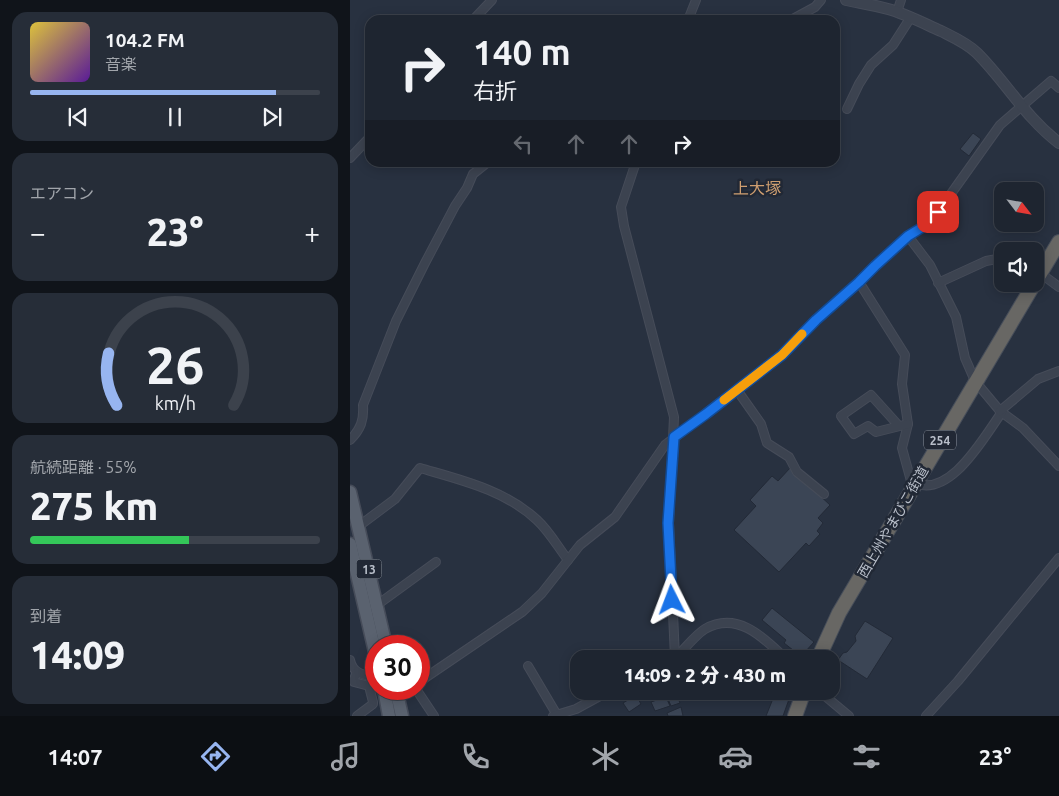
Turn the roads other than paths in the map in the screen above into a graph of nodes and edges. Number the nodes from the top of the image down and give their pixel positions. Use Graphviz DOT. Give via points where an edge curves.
graph roads {
  1 [pos="492,0"];
  2 [pos="696,0"];
  3 [pos="820,0"];
  4 [pos="846,0"];
  5 [pos="901,0"];
  6 [pos="897,12"];
  7 [pos="478,15"];
  8 [pos="690,15"];
  9 [pos="800,15"];
  10 [pos="910,17"];
  11 [pos="1059,88"];
  12 [pos="1021,107"];
  13 [pos="847,109"];
  14 [pos="365,142"];
  15 [pos="1059,143"];
  16 [pos="350,158"];
  17 [pos="482,167"];
  18 [pos="634,167"];
  19 [pos="908,236"];
  20 [pos="1059,242"];
  21 [pos="994,259"];
  22 [pos="1044,263"];
  23 [pos="1044,276"];
  24 [pos="859,282"];
  25 [pos="938,283"];
  26 [pos="1059,287"];
  27 [pos="1026,292"];
  28 [pos="1059,371"];
  29 [pos="975,381"];
  30 [pos="737,390"];
  31 [pos="1001,411"];
  32 [pos="908,424"];
  33 [pos="900,426"];
  34 [pos="674,437"];
  35 [pos="350,440"];
  36 [pos="1059,466"];
  37 [pos="915,484"];
  38 [pos="350,492"];
  39 [pos="824,494"];
  40 [pos="359,526"];
  41 [pos="350,544"];
  42 [pos="1059,558"];
  43 [pos="568,560"];
  44 [pos="436,562"];
  45 [pos="377,605"];
  46 [pos="371,635"];
  47 [pos="384,635"];
  48 [pos="675,650"];
  49 [pos="684,650"];
  50 [pos="776,650"];
  51 [pos="822,650"];
  52 [pos="350,660"];
  53 [pos="528,666"];
  54 [pos="357,672"];
  55 [pos="365,675"];
  56 [pos="430,675"];
  57 [pos="386,700"];
  58 [pos="398,700"];
  59 [pos="423,700"];
  60 [pos="593,700"];
  61 [pos="801,700"];
  62 [pos="830,700"];
  63 [pos="357,716"];
  64 [pos="389,716"];
  65 [pos="402,716"];
  66 [pos="434,716"];
  67 [pos="555,716"];
  68 [pos="795,716"];
  69 [pos="849,716"];
  70 [pos="926,716"];
  1 -- 7 [label="street"];
  2 -- 8 [label="street"];
  3 -- 9 [label="street" via="815,7"];
  4 -- 6 [label="street"];
  5 -- 6 [label="street"];
  6 -- 10 [label="street"];
  10 -- 12 [label="street" via="954,37 975,51"];
  10 -- 13 [label="street" via="893,45 871,65"];
  11 -- 12 [label="street" via="1051,81"];
  12 -- 15 [label="street"];
  12 -- 19 [label="street" via="1000,125 938,212 926,225"];
  14 -- 16 [label="street"];
  17 -- 35 [label="street" via="473,174 400,313 363,405 361,426"];
  18 -- 34 [label="street" via="621,207 622,217 674,417"];
  19 -- 24 [label="street"];
  19 -- 25 [label="street" via="930,265"];
  20 -- 22 [label="highway, 西上州やまびこ街道 / 254"];
  21 -- 25 [label="street"];
  23 -- 26 [label="street"];
  24 -- 30 [label="street" via="782,355"];
  24 -- 32 [label="street" via="905,354 902,384"];
  25 -- 29 [label="street" via="956,317 965,358"];
  27 -- 29 [label="highway, 西上州やまびこ街道 / 254"];
  28 -- 31 [label="street" via="1038,379"];
  29 -- 31 [label="street"];
  29 -- 37 [label="highway, 西上州やまびこ街道 / 254"];
  30 -- 34 [label="street"];
  30 -- 39 [label="street" via="761,424 767,443 789,457 797,472"];
  31 -- 36 [label="street" via="1023,428"];
  31 -- 37 [label="street" via="957,472 938,484 925,487"];
  32 -- 33 [label="street"];
  32 -- 37 [label="street" via="902,448 911,481"];
  33 -- 33 [label="street" via="876,432 868,426 854,434 841,416 871,395"];
  34 -- 43 [label="street" via="664,445 615,517 580,545"];
  34 -- 48 [label="street" via="668,523"];
  37 -- 51 [label="highway, 西上州やまびこ街道 / 254" via="839,613"];
  38 -- 40 [label="main road, 13"];
  40 -- 43 [label="street" via="394,499 420,468 497,493 538,521"];
  40 -- 45 [label="main road, 13"];
  41 -- 46 [label="main road, 13"];
  42 -- 70 [label="street"];
  43 -- 56 [label="street" via="522,612"];
  44 -- 45 [label="street"];
  45 -- 47 [label="main road, 13"];
  49 -- 50 [label="street" via="705,629 727,624 749,628"];
  52 -- 54 [label="street"];
  53 -- 67 [label="street"];
  54 -- 55 [label="street"];
  54 -- 63 [label="street" via="354,682 369,686 373,702"];
  57 -- 64 [label="main road"];
  58 -- 65 [label="main road"];
  59 -- 66 [label="street"];
  60 -- 67 [label="street" via="576,710"];
  61 -- 68 [label="highway"];
  62 -- 69 [label="street"];
}
